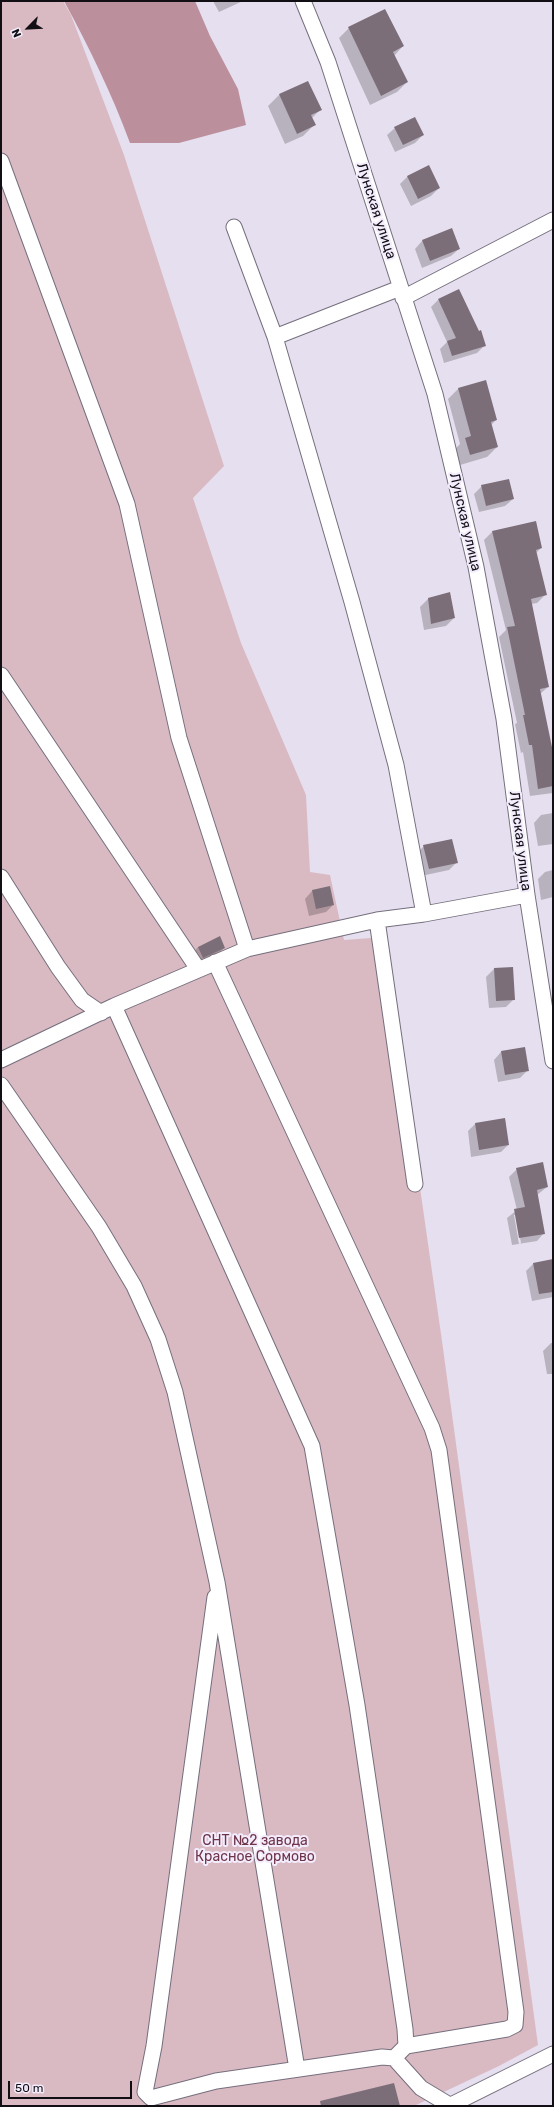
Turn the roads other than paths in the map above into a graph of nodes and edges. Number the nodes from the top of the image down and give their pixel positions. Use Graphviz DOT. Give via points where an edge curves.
graph roads {
  1 [pos="303,1"];
  2 [pos="1,161"];
  3 [pos="553,220"];
  4 [pos="234,228"];
  5 [pos="402,293"];
  6 [pos="275,337"];
  7 [pos="1,675"];
  8 [pos="1,877"];
  9 [pos="527,895"];
  10 [pos="424,914"];
  11 [pos="377,920"];
  12 [pos="246,949"];
  13 [pos="215,962"];
  14 [pos="198,969"];
  15 [pos="114,1006"];
  16 [pos="101,1013"];
  17 [pos="1,1060"];
  18 [pos="553,1061"];
  19 [pos="1,1085"];
  20 [pos="415,1184"];
  21 [pos="217,1582"];
  22 [pos="406,2046"];
  23 [pos="553,2054"];
  24 [pos="394,2058"];
  25 [pos="297,2070"];
  26 [pos="450,2106"];
  1 -- 5 [label="street, Лунская улица" via="328,62"];
  2 -- 12 [label="street" via="127,504 179,738"];
  3 -- 5 [label="street"];
  4 -- 6 [label="street"];
  5 -- 6 [label="street"];
  5 -- 9 [label="street, Лунская улица" via="435,394 476,567 504,719"];
  6 -- 10 [label="street" via="396,764"];
  7 -- 14 [label="street"];
  8 -- 16 [label="street" via="62,973 82,1000"];
  9 -- 10 [label="street"];
  9 -- 18 [label="street, Лунская улица"];
  10 -- 11 [label="street"];
  11 -- 12 [label="street"];
  11 -- 20 [label="street"];
  12 -- 13 [label="street"];
  13 -- 14 [label="street"];
  13 -- 22 [label="street" via="432,1428 439,1450 516,2012 515,2024 507,2029"];
  14 -- 15 [label="street"];
  15 -- 16 [label="street"];
  15 -- 22 [label="street" via="312,1446 358,1706"];
  16 -- 17 [label="street"];
  19 -- 21 [label="street" via="99,1227 134,1286 158,1339 175,1392"];
  21 -- 25 [label="street"];
  21 -- 25 [label="street" via="154,2046 145,2092 152,2098 216,2081"];
  22 -- 24 [label="street"];
  23 -- 26 [label="street"];
  24 -- 25 [label="street" via="382,2057"];
  24 -- 26 [label="street" via="421,2088"];
}
